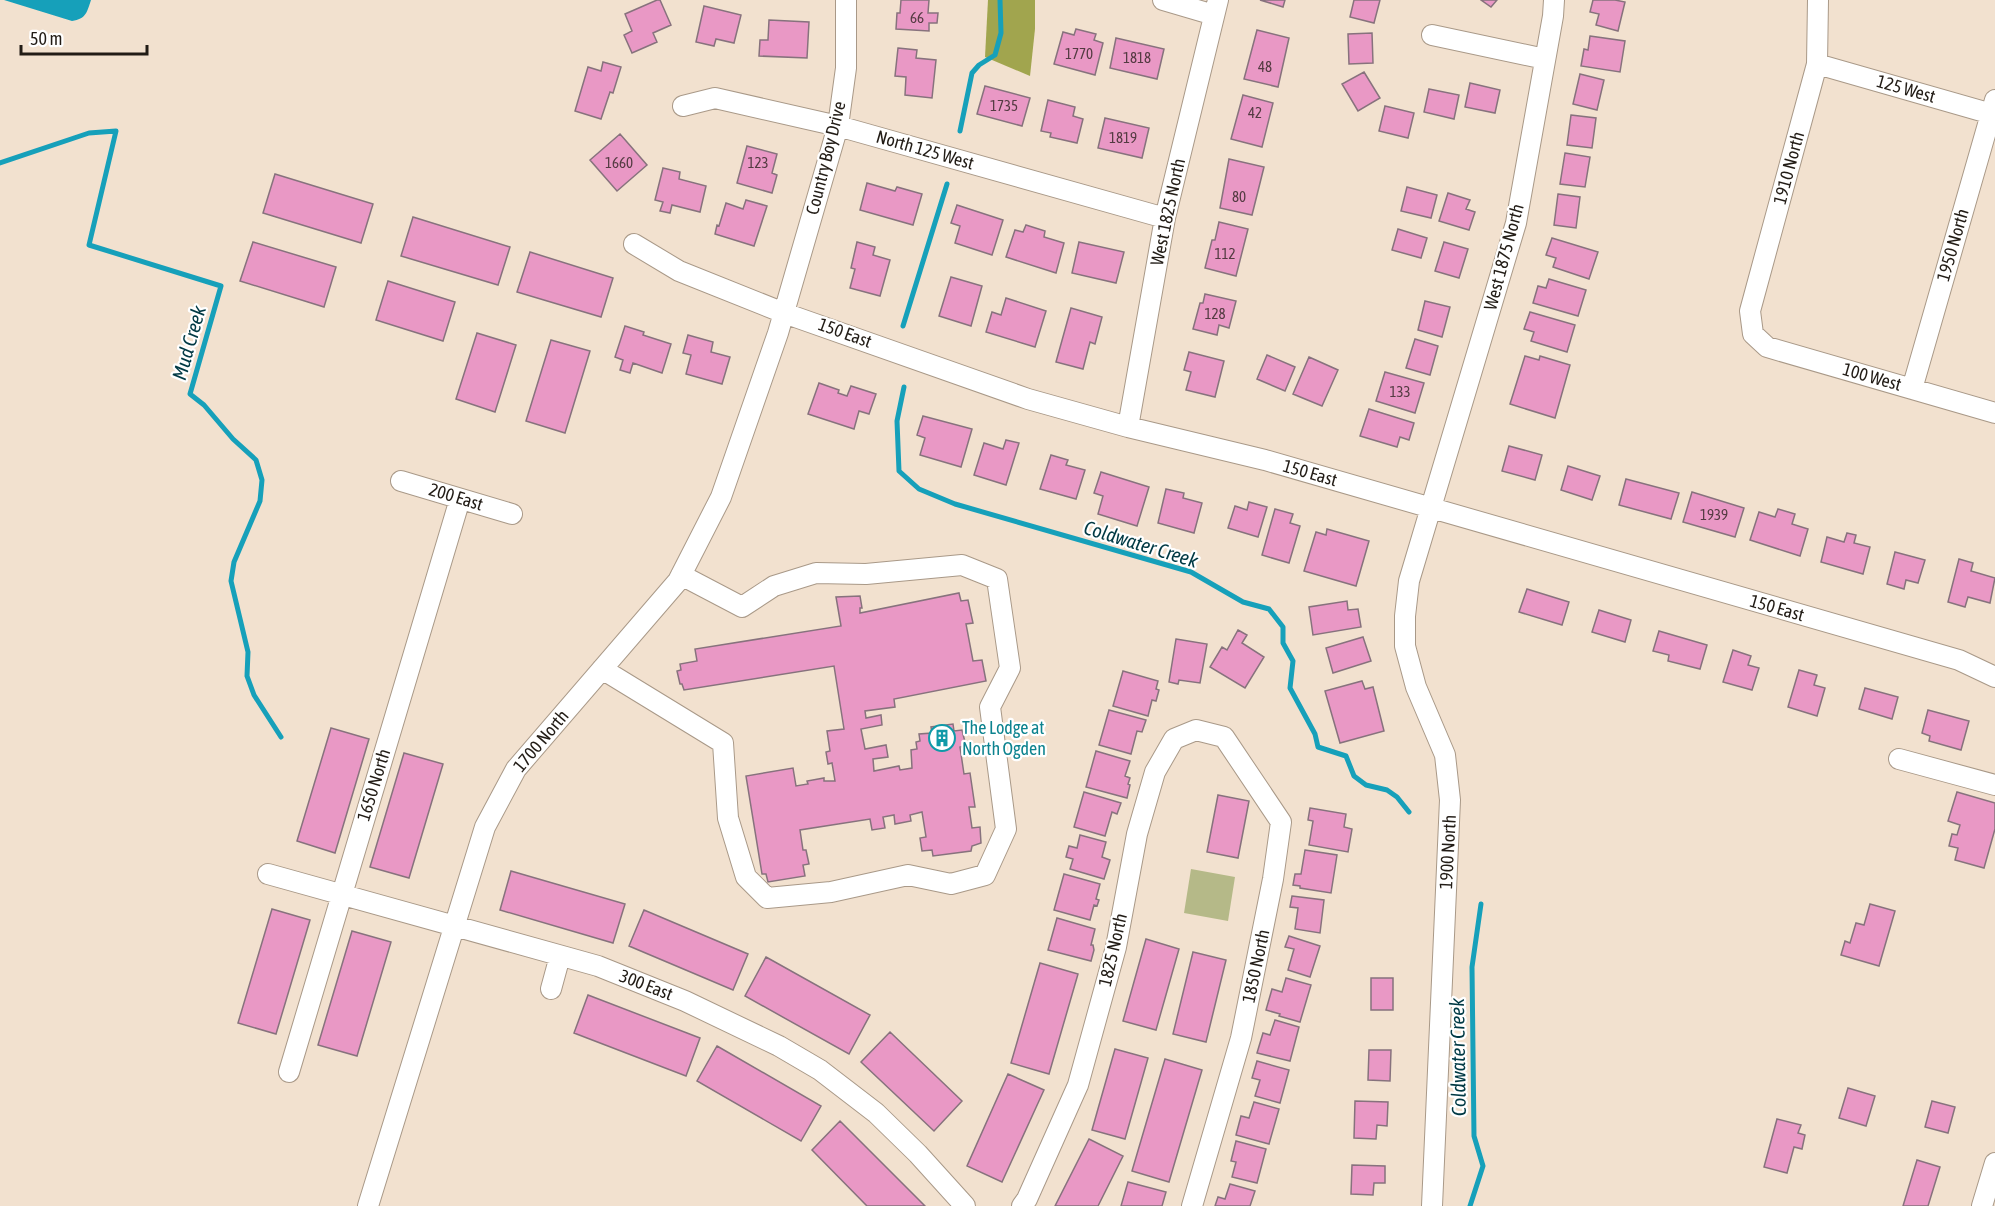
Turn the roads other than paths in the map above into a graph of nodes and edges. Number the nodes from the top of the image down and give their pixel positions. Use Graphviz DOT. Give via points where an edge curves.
graph roads {
  1 [pos="846,0"];
  2 [pos="1163,0"];
  3 [pos="1554,0"];
  4 [pos="1818,0"];
  5 [pos="1216,7"];
  6 [pos="1432,35"];
  7 [pos="1545,59"];
  8 [pos="1817,64"];
  9 [pos="683,106"];
  10 [pos="1994,110"];
  11 [pos="838,126"];
  12 [pos="1165,218"];
  13 [pos="634,244"];
  14 [pos="784,313"];
  15 [pos="1753,334"];
  16 [pos="1912,389"];
  17 [pos="1995,413"];
  18 [pos="1128,427"];
  19 [pos="401,481"];
  20 [pos="460,499"];
  21 [pos="1431,508"];
  22 [pos="512,514"];
  23 [pos="681,575"];
  24 [pos="602,669"];
  25 [pos="1995,677"];
  26 [pos="1224,737"];
  27 [pos="1899,759"];
  28 [pos="1995,784"];
  29 [pos="268,874"];
  30 [pos="341,895"];
  31 [pos="454,927"];
  32 [pos="560,956"];
  33 [pos="551,988"];
  34 [pos="289,1072"];
  35 [pos="1995,1163"];
  36 [pos="368,1206"];
  37 [pos="965,1206"];
  38 [pos="1022,1206"];
  39 [pos="1192,1206"];
  40 [pos="1432,1206"];
  41 [pos="1982,1206"];
  1 -- 11 [label="street, Country Boy Drive" via="846,68"];
  2 -- 5 [label="street"];
  3 -- 7 [label="street, West 1875 North"];
  4 -- 8 [label="street, 1910 North"];
  5 -- 12 [label="street, West 1825 North"];
  6 -- 7 [label="street"];
  7 -- 21 [label="street, West 1875 North" via="1516,223"];
  8 -- 10 [label="street, 125 West"];
  8 -- 15 [label="street, 1910 North" via="1750,311"];
  9 -- 11 [label="street, North 125 West" via="715,98"];
  10 -- 16 [label="street, 1950 North"];
  11 -- 12 [label="street, North 125 West"];
  11 -- 14 [label="street, Country Boy Drive"];
  12 -- 18 [label="street, West 1825 North"];
  13 -- 14 [label="street, 150 East" via="679,271"];
  14 -- 18 [label="street, 150 East" via="1028,399"];
  14 -- 23 [label="street, 1700 North" via="721,497"];
  15 -- 16 [label="street, 100 West" via="1767,347"];
  16 -- 17 [label="street, 100 West"];
  18 -- 21 [label="street, 150 East" via="1265,460"];
  19 -- 20 [label="street, 200 East"];
  20 -- 22 [label="street, 200 East"];
  20 -- 30 [label="street, 1650 North"];
  21 -- 25 [label="street, 150 East" via="1959,660"];
  21 -- 40 [label="street, 1900 North" via="1409,581 1405,646 1416,687 1445,754 1450,800"];
  23 -- 24 [label="street, 1700 North"];
  23 -- 24 [label="street" via="742,607 774,586 816,573 866,574 962,565 997,579 1010,668 990,707 1006,829 985,875 951,884 908,875 831,892 767,898 746,877 728,818 723,743"];
  24 -- 31 [label="street, 1700 North" via="516,769 485,827"];
  26 -- 38 [label="street, 1825 North" via="1196,730 1174,740 1155,772 1137,834 1116,946 1078,1085"];
  26 -- 39 [label="street, 1850 North" via="1281,822 1241,1038"];
  27 -- 28 [label="street"];
  29 -- 30 [label="street, 300 East"];
  30 -- 31 [label="street, 300 East"];
  30 -- 34 [label="street, 1650 North"];
  31 -- 32 [label="street, 300 East"];
  31 -- 36 [label="street, 1700 North"];
  32 -- 33 [label="street"];
  32 -- 37 [label="street, 300 East" via="598,966 686,1001 820,1070 876,1113"];
  35 -- 41 [label="street"];
}
